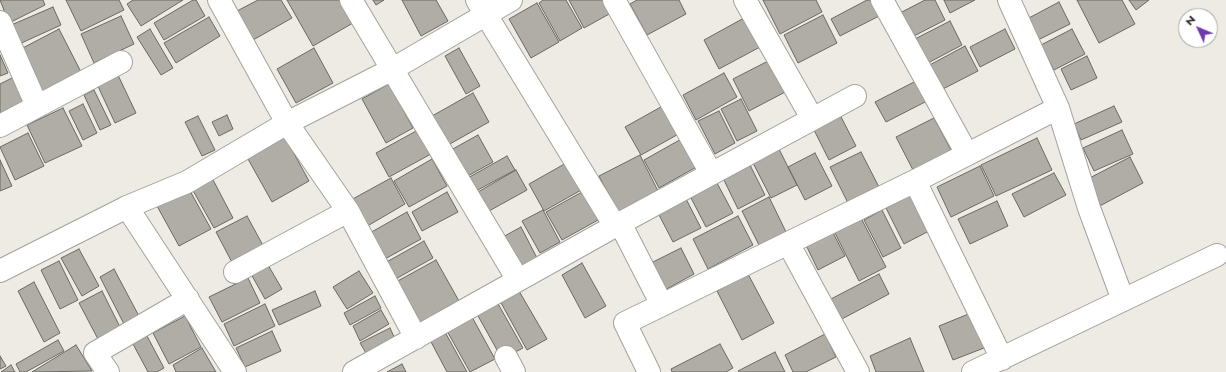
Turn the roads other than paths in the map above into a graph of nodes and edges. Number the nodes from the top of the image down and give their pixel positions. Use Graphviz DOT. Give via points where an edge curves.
graph roads {
  1 [pos="219,0"];
  2 [pos="351,0"];
  3 [pos="511,0"];
  4 [pos="614,0"];
  5 [pos="745,0"];
  6 [pos="882,0"];
  7 [pos="1009,0"];
  8 [pos="482,8"];
  9 [pos="0,22"];
  10 [pos="121,62"];
  11 [pos="391,70"];
  12 [pos="855,96"];
  13 [pos="37,106"];
  14 [pos="1058,108"];
  15 [pos="812,118"];
  16 [pos="287,123"];
  17 [pos="0,126"];
  18 [pos="967,154"];
  19 [pos="711,173"];
  20 [pos="915,181"];
  21 [pos="127,207"];
  22 [pos="348,211"];
  23 [pos="617,224"];
  24 [pos="788,243"];
  25 [pos="1217,255"];
  26 [pos="0,271"];
  27 [pos="234,272"];
  28 [pos="518,280"];
  29 [pos="188,299"];
  30 [pos="1122,300"];
  31 [pos="662,305"];
  32 [pos="416,338"];
  33 [pos="1002,359"];
  34 [pos="108,372"];
  35 [pos="235,372"];
  36 [pos="354,372"];
  37 [pos="648,372"];
  38 [pos="858,372"];
  39 [pos="973,372"];
  1 -- 16 [label="street"];
  2 -- 11 [label="street"];
  3 -- 8 [label="street"];
  4 -- 19 [label="street"];
  5 -- 15 [label="street"];
  6 -- 18 [label="street"];
  7 -- 14 [label="street"];
  8 -- 11 [label="street"];
  8 -- 23 [label="street"];
  9 -- 13 [label="street"];
  10 -- 13 [label="street"];
  11 -- 16 [label="street"];
  11 -- 28 [label="street"];
  12 -- 15 [label="street"];
  13 -- 17 [label="street"];
  14 -- 18 [label="street"];
  14 -- 30 [label="street" via="1089,208"];
  15 -- 19 [label="street"];
  16 -- 21 [label="street" via="187,182"];
  16 -- 22 [label="street"];
  18 -- 20 [label="street"];
  19 -- 23 [label="street"];
  20 -- 24 [label="street"];
  20 -- 33 [label="street"];
  21 -- 26 [label="street"];
  21 -- 29 [label="street"];
  22 -- 27 [label="street"];
  22 -- 32 [label="street"];
  23 -- 28 [label="street"];
  23 -- 31 [label="street"];
  24 -- 31 [label="street"];
  24 -- 38 [label="street"];
  25 -- 30 [label="street"];
  28 -- 32 [label="street"];
  29 -- 34 [label="street" via="95,353"];
  29 -- 35 [label="street"];
  30 -- 33 [label="street"];
  31 -- 37 [label="street" via="625,323"];
  32 -- 36 [label="street"];
  33 -- 39 [label="street"];
}
